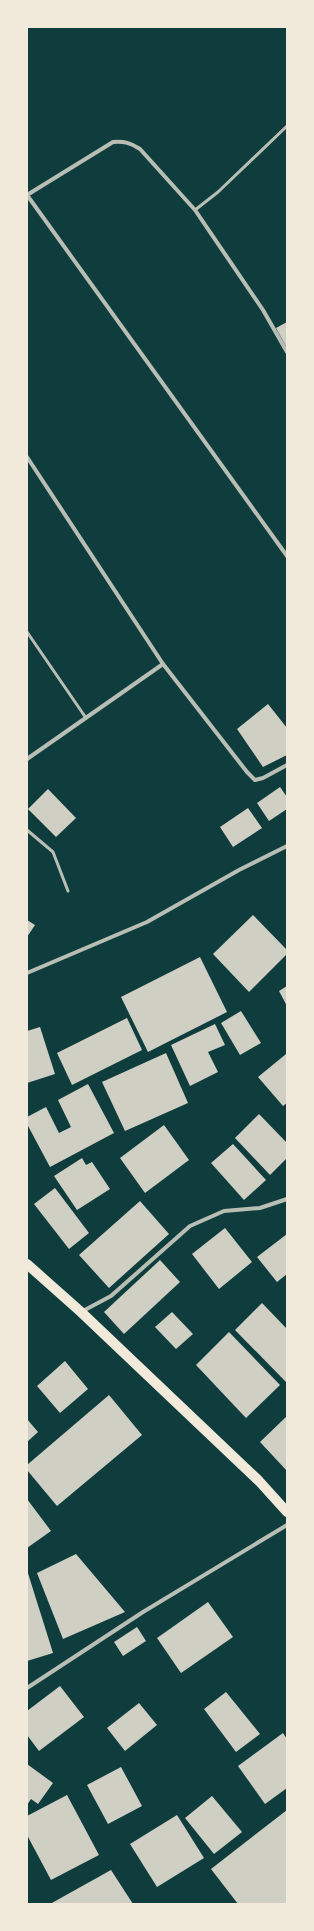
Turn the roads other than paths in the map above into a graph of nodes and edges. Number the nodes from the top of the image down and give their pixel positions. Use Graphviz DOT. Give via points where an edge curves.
graph roads {
  1 [pos="287,126"];
  2 [pos="27,195"];
  3 [pos="195,210"];
  4 [pos="287,352"];
  5 [pos="27,457"];
  6 [pos="287,556"];
  7 [pos="27,632"];
  8 [pos="163,664"];
  9 [pos="86,718"];
  10 [pos="27,759"];
  11 [pos="287,765"];
  12 [pos="27,830"];
  13 [pos="287,846"];
  14 [pos="68,891"];
  15 [pos="27,974"];
  16 [pos="287,1199"];
  17 [pos="27,1264"];
  18 [pos="81,1312"];
  19 [pos="287,1512"];
  20 [pos="287,1525"];
  21 [pos="27,1688"];
  1 -- 3 [label="lane" via="218,192"];
  2 -- 3 [label="street" via="113,142 122,141 140,149"];
  2 -- 6 [label="street"];
  3 -- 4 [label="street" via="263,310"];
  5 -- 8 [label="street"];
  7 -- 9 [label="lane"];
  8 -- 9 [label="street"];
  8 -- 11 [label="street" via="251,777 255,780 263,778"];
  9 -- 10 [label="street"];
  12 -- 14 [label="lane" via="53,852"];
  13 -- 15 [label="street" via="147,922"];
  16 -- 18 [label="street" via="260,1208 224,1211 190,1226 111,1296"];
  17 -- 18 [label="main road"];
  18 -- 19 [label="main road" via="259,1480"];
  20 -- 21 [label="street" via="143,1612"];
}
